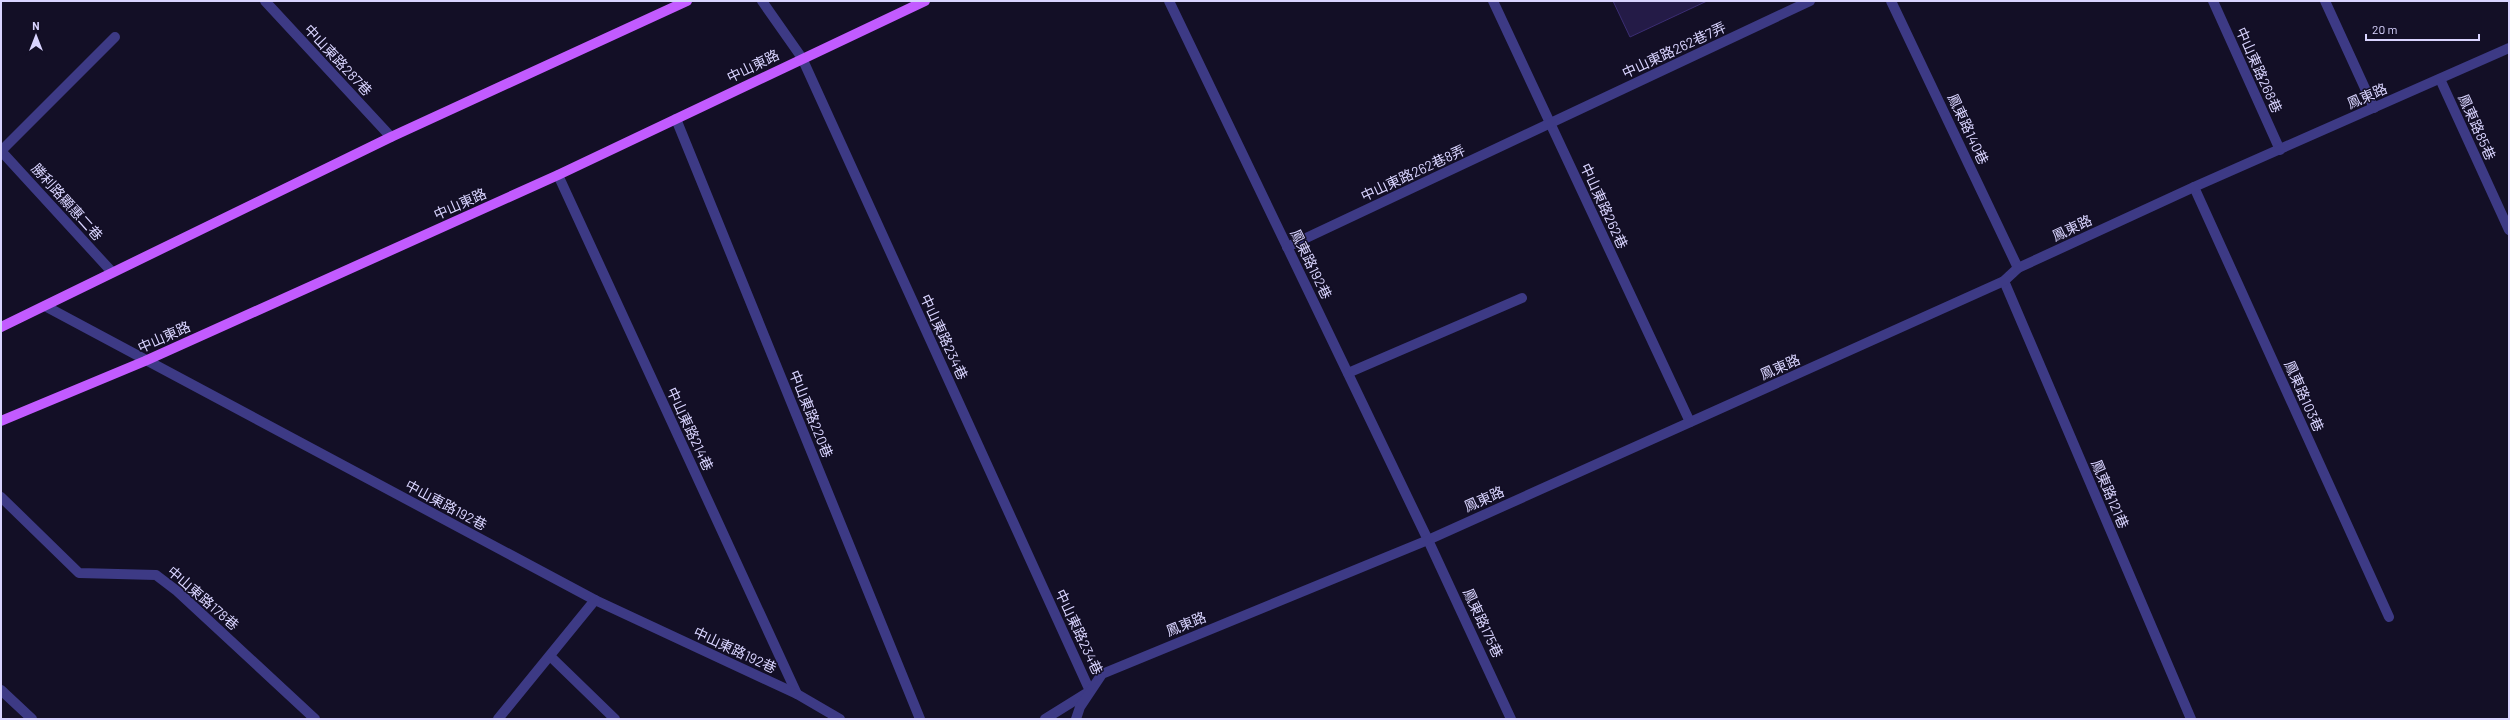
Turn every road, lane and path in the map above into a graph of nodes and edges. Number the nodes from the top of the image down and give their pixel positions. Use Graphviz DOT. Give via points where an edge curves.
graph roads {
  1 [pos="265,1"];
  2 [pos="687,1"];
  3 [pos="762,1"];
  4 [pos="925,1"];
  5 [pos="1169,1"];
  6 [pos="1493,1"];
  7 [pos="1810,1"];
  8 [pos="1891,1"];
  9 [pos="2212,1"];
  10 [pos="2325,1"];
  11 [pos="115,37"];
  12 [pos="2509,48"];
  13 [pos="802,58"];
  14 [pos="2440,79"];
  15 [pos="2374,108"];
  16 [pos="676,119"];
  17 [pos="1551,124"];
  18 [pos="391,137"];
  19 [pos="2280,150"];
  20 [pos="1,151"];
  21 [pos="558,175"];
  22 [pos="2194,187"];
  23 [pos="2509,230"];
  24 [pos="1287,247"];
  25 [pos="2018,268"];
  26 [pos="112,272"];
  27 [pos="2004,281"];
  28 [pos="1522,298"];
  29 [pos="45,306"];
  30 [pos="1,327"];
  31 [pos="145,361"];
  32 [pos="1348,373"];
  33 [pos="1,421"];
  34 [pos="1690,422"];
  35 [pos="1,497"];
  36 [pos="1428,540"];
  37 [pos="594,600"];
  38 [pos="2389,617"];
  39 [pos="550,656"];
  40 [pos="1,690"];
  41 [pos="1090,691"];
  42 [pos="797,694"];
  43 [pos="32,719"];
  44 [pos="315,719"];
  45 [pos="498,719"];
  46 [pos="616,719"];
  47 [pos="840,719"];
  48 [pos="920,719"];
  49 [pos="1045,719"];
  50 [pos="1076,719"];
  51 [pos="1511,719"];
  52 [pos="2191,719"];
  1 -- 18 [label="street, 中山東路287巷"];
  2 -- 18 [label="main road"];
  3 -- 13 [label="street, 中山東路234巷"];
  4 -- 13 [label="main road, 中山東路"];
  5 -- 24 [label="street, 鳳東路192巷"];
  6 -- 17 [label="street, 中山東路262巷"];
  7 -- 17 [label="street, 中山東路262巷7弄"];
  8 -- 25 [label="street, 鳳東路140巷"];
  9 -- 19 [label="street, 中山東路268巷"];
  10 -- 15 [label="street"];
  11 -- 20 [label="street"];
  12 -- 14 [label="street, 鳳東路"];
  13 -- 16 [label="main road, 中山東路"];
  13 -- 41 [label="street, 中山東路234巷"];
  14 -- 15 [label="street, 鳳東路"];
  14 -- 23 [label="street, 鳳東路85巷"];
  15 -- 19 [label="street, 鳳東路"];
  16 -- 21 [label="main road, 中山東路"];
  16 -- 48 [label="street, 中山東路220巷"];
  17 -- 24 [label="street, 中山東路262巷8弄"];
  17 -- 34 [label="street, 中山東路262巷"];
  18 -- 26 [label="main road"];
  19 -- 22 [label="street, 鳳東路"];
  20 -- 26 [label="street, 勝利路顯惠二巷"];
  21 -- 31 [label="main road, 中山東路"];
  21 -- 42 [label="street, 中山東路214巷"];
  22 -- 25 [label="street, 鳳東路"];
  22 -- 38 [label="street, 鳳東路103巷"];
  24 -- 32 [label="street, 鳳東路192巷"];
  25 -- 27 [label="street, 鳳東路"];
  26 -- 29 [label="main road"];
  27 -- 34 [label="street, 鳳東路"];
  27 -- 52 [label="street, 鳳東路121巷"];
  28 -- 32 [label="street"];
  29 -- 30 [label="main road"];
  29 -- 31 [label="street, 中山東路192巷"];
  31 -- 33 [label="main road, 中山東路"];
  31 -- 37 [label="street, 中山東路192巷"];
  32 -- 36 [label="street, 鳳東路192巷"];
  34 -- 36 [label="street, 鳳東路"];
  35 -- 44 [label="street, 中山東路178巷" via="79,573 156,575 177,591"];
  36 -- 41 [label="street, 鳳東路" via="1102,674"];
  36 -- 51 [label="street, 鳳東路175巷"];
  37 -- 39 [label="street"];
  37 -- 42 [label="street, 中山東路192巷"];
  39 -- 45 [label="street"];
  39 -- 46 [label="street"];
  40 -- 43 [label="street"];
  41 -- 49 [label="street"];
  41 -- 50 [label="street, 鳳東路"];
  42 -- 47 [label="street, 中山東路192巷"];
}
